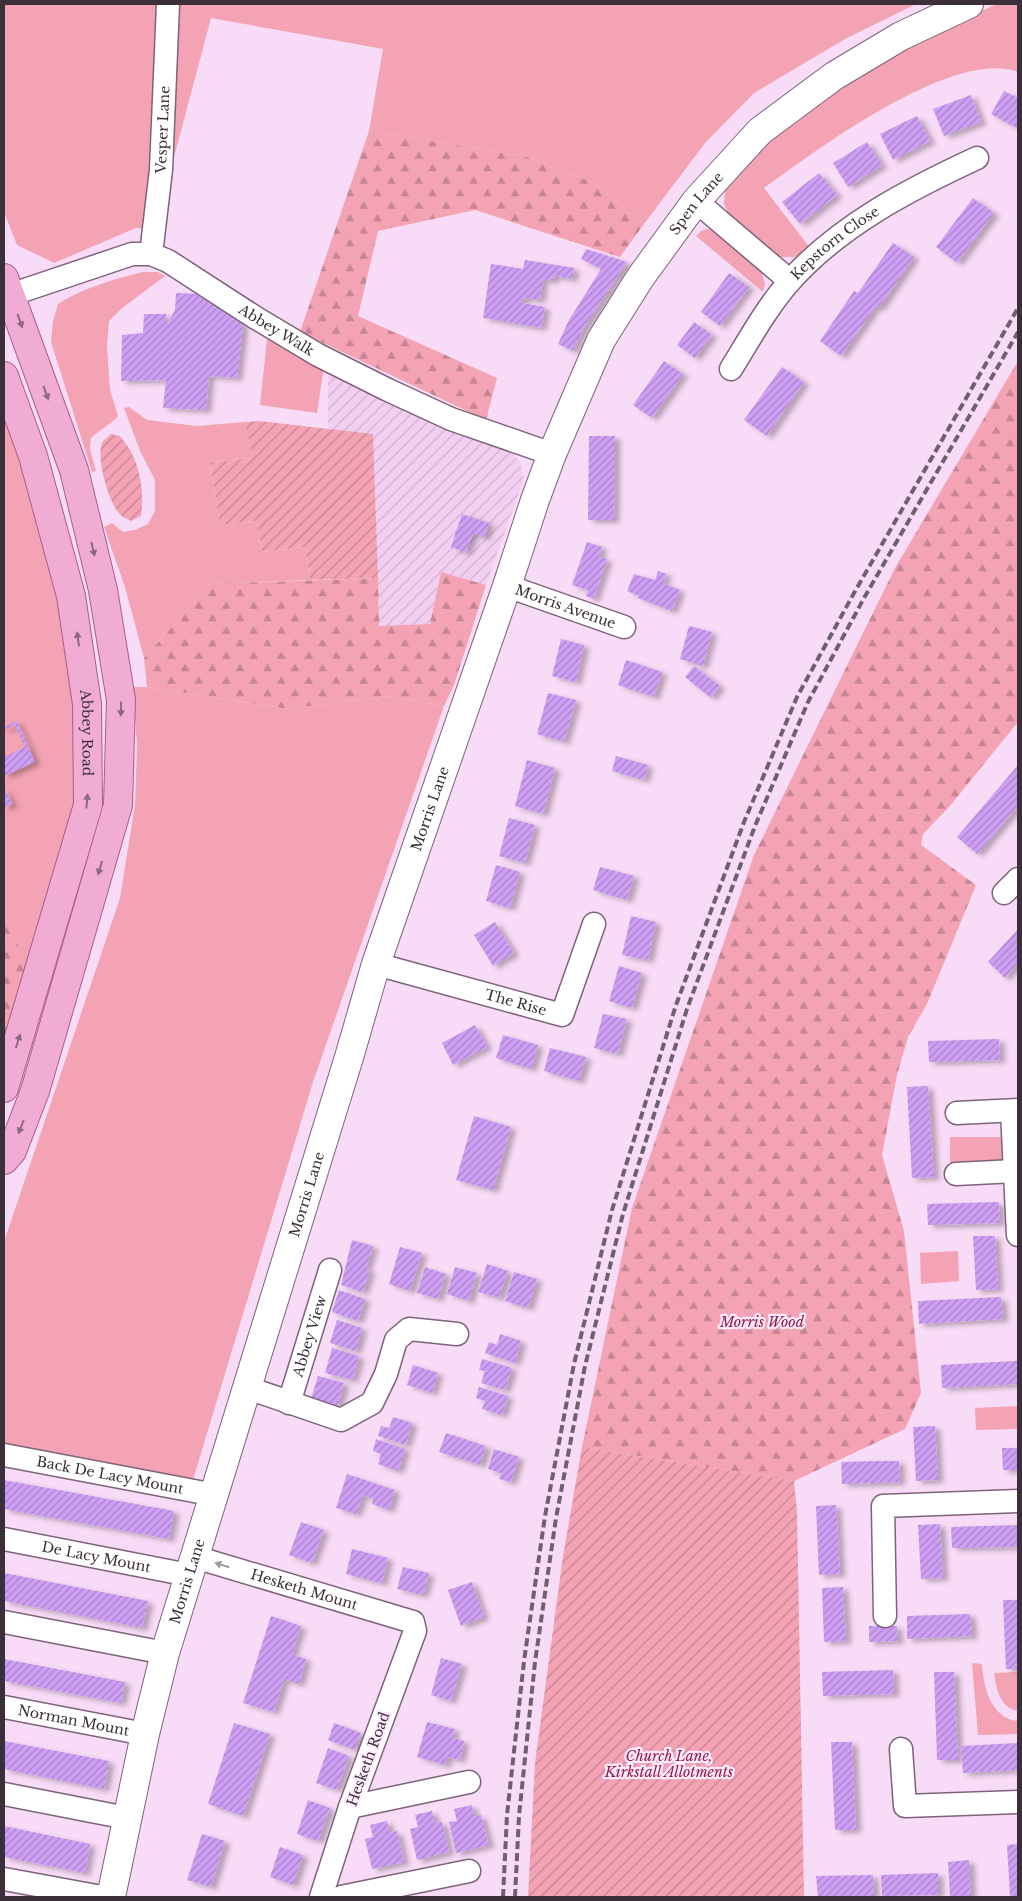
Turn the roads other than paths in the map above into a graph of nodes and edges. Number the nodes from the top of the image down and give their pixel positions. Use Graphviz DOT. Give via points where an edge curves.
graph roads {
  1 [pos="168,4"];
  2 [pos="969,4"];
  3 [pos="977,158"];
  4 [pos="696,201"];
  5 [pos="151,254"];
  6 [pos="790,281"];
  7 [pos="6,290"];
  8 [pos="730,369"];
  9 [pos="4,376"];
  10 [pos="552,454"];
  11 [pos="535,500"];
  12 [pos="507,586"];
  13 [pos="624,627"];
  14 [pos="594,924"];
  15 [pos="376,964"];
  16 [pos="4,1088"];
  17 [pos="1015,1110"];
  18 [pos="957,1113"];
  19 [pos="4,1160"];
  20 [pos="1015,1171"];
  21 [pos="956,1174"];
  22 [pos="1018,1235"];
  23 [pos="330,1270"];
  24 [pos="457,1334"];
  25 [pos="248,1388"];
  26 [pos="289,1403"];
  27 [pos="4,1456"];
  28 [pos="214,1495"];
  29 [pos="1018,1501"];
  30 [pos="4,1539"];
  31 [pos="192,1566"];
  32 [pos="885,1616"];
  33 [pos="4,1622"];
  34 [pos="414,1622"];
  35 [pos="165,1653"];
  36 [pos="4,1707"];
  37 [pos="145,1734"];
  38 [pos="901,1749"];
  39 [pos="470,1782"];
  40 [pos="4,1794"];
  41 [pos="1018,1802"];
  42 [pos="350,1807"];
  43 [pos="127,1818"];
  44 [pos="468,1871"];
  45 [pos="4,1879"];
  46 [pos="102,1897"];
  47 [pos="112,1897"];
  48 [pos="321,1897"];
  49 [pos="341,1897"];
  1 -- 5 [label="street, Vesper Lane" via="161,170"];
  2 -- 4 [label="street, Spen Lane" via="901,36 834,76 760,131"];
  3 -- 6 [label="street, Kepstorn Close" via="868,216 836,238"];
  4 -- 6 [label="street"];
  4 -- 10 [label="street, Spen Lane" via="640,278 601,340"];
  5 -- 7 [label="street, Abbey Walk" via="132,254"];
  5 -- 10 [label="street, Abbey Walk" via="173,264 318,355 388,390 451,420"];
  6 -- 8 [label="street, Kepstorn Close"];
  7 -- 19 [label="main road, one-way" via="74,470 103,590 121,700 118,805 35,1091 12,1151"];
  16 -- 9 [label="main road, Abbey Road, one-way" via="88,805 87,704 71,596 33,456"];
  10 -- 11 [label="street, Spen Lane"];
  11 -- 12 [label="street, Morris Lane"];
  12 -- 13 [label="street, Morris Avenue"];
  12 -- 15 [label="street, Morris Lane"];
  14 -- 15 [label="street, The Rise" via="562,1015"];
  15 -- 25 [label="street, Morris Lane"];
  17 -- 18 [label="street"];
  17 -- 20 [label="street"];
  20 -- 21 [label="street"];
  20 -- 22 [label="street"];
  23 -- 26 [label="street, Abbey View"];
  24 -- 26 [label="street" via="409,1329 396,1340 386,1374 372,1403 341,1420"];
  25 -- 26 [label="street"];
  25 -- 28 [label="street, Morris Lane"];
  27 -- 28 [label="street, Back De Lacy Mount"];
  28 -- 31 [label="street, Morris Lane"];
  29 -- 32 [label="street" via="883,1506"];
  30 -- 31 [label="street, De Lacy Mount"];
  34 -- 31 [label="street, Hesketh Mount, one-way" via="282,1583"];
  31 -- 35 [label="street, Morris Lane"];
  33 -- 35 [label="street"];
  34 -- 42 [label="street, Hesketh Road" via="415,1631"];
  35 -- 37 [label="street, Morris Lane"];
  36 -- 37 [label="street, Norman Mount"];
  37 -- 43 [label="street, Morris Lane"];
  38 -- 41 [label="street" via="905,1806"];
  39 -- 42 [label="street"];
  40 -- 43 [label="street"];
  42 -- 48 [label="street, Hesketh Road"];
  43 -- 47 [label="street, Morris Lane"];
  44 -- 49 [label="street"];
  45 -- 46 [label="street"];
}
